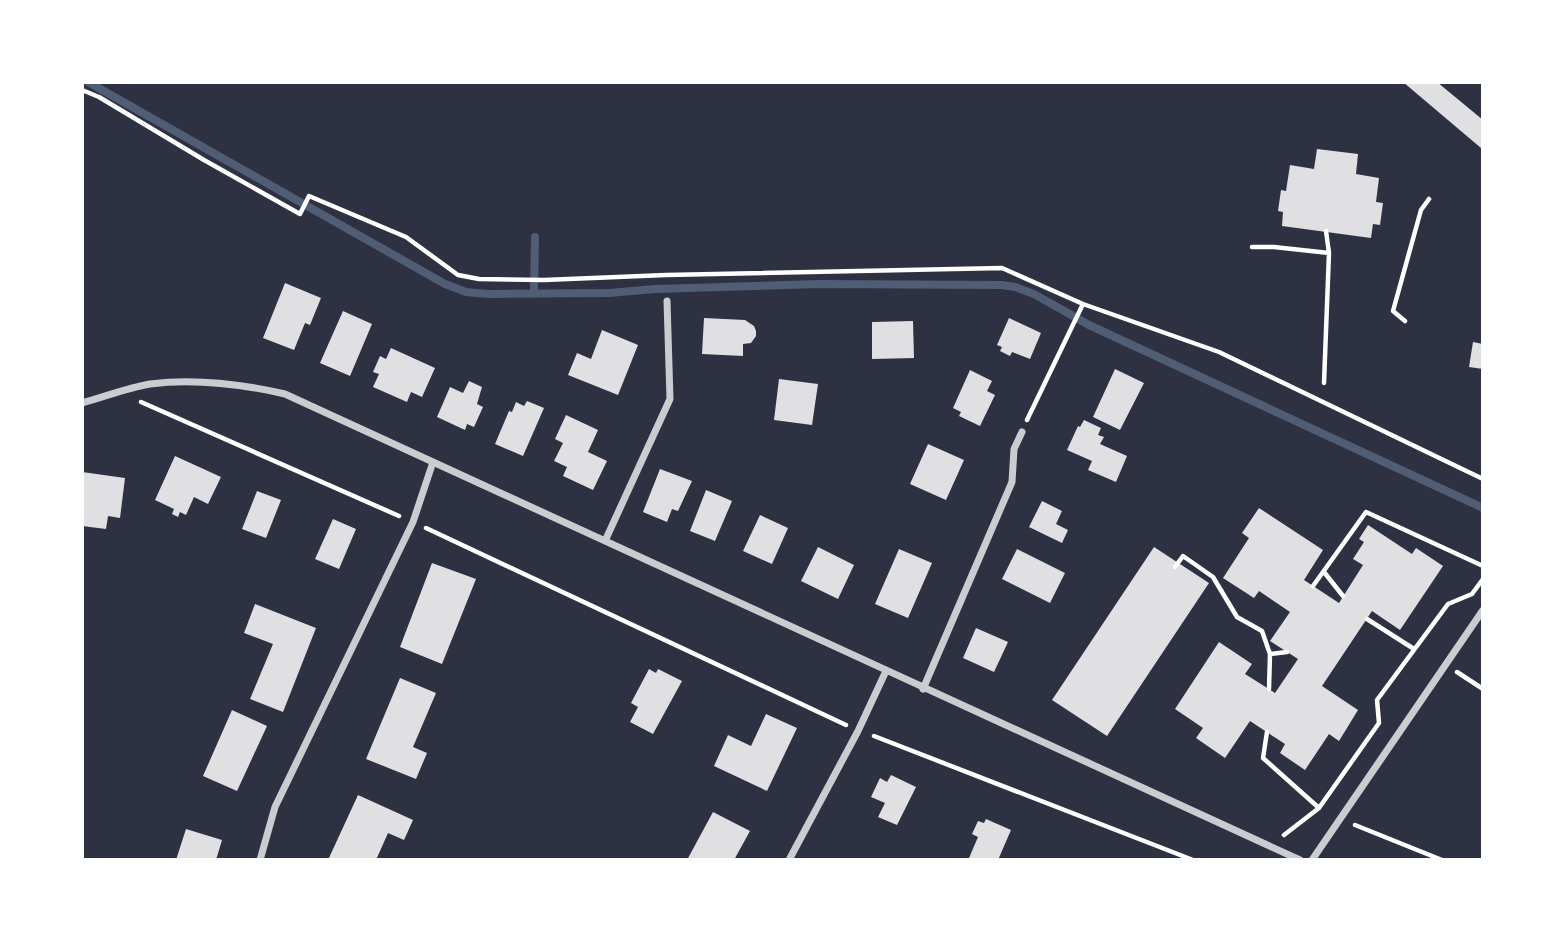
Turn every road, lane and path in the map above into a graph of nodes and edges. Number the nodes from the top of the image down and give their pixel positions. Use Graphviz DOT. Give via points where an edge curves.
graph roads {
  1 [pos="82,90"];
  2 [pos="1429,199"];
  3 [pos="1326,232"];
  4 [pos="1252,247"];
  5 [pos="1329,253"];
  6 [pos="667,301"];
  7 [pos="1083,304"];
  8 [pos="1405,321"];
  9 [pos="1324,383"];
  10 [pos="119,392"];
  11 [pos="82,404"];
  12 [pos="1022,432"];
  13 [pos="433,462"];
  14 [pos="1483,478"];
  15 [pos="413,522"];
  16 [pos="605,541"];
  17 [pos="1483,566"];
  18 [pos="1175,567"];
  19 [pos="1325,572"];
  20 [pos="1483,579"];
  21 [pos="1313,586"];
  22 [pos="1343,596"];
  23 [pos="1483,610"];
  24 [pos="1367,619"];
  25 [pos="1414,649"];
  26 [pos="1287,652"];
  27 [pos="1270,654"];
  28 [pos="1446,664"];
  29 [pos="886,671"];
  30 [pos="923,688"];
  31 [pos="1269,689"];
  32 [pos="1483,689"];
  33 [pos="859,731"];
  34 [pos="1267,732"];
  35 [pos="260,860"];
  36 [pos="789,860"];
  37 [pos="1193,860"];
  38 [pos="1300,860"];
  39 [pos="1312,860"];
  1 -- 7 [label="path" via="300,214 309,196 405,237 458,275 544,280 1002,268"];
  2 -- 8 [label="path" via="1421,210 1393,312"];
  3 -- 5 [label="path"];
  4 -- 5 [label="path"];
  5 -- 9 [label="path"];
  6 -- 16 [label="street" via="670,399"];
  7 -- 12 [label="path"];
  7 -- 14 [label="path" via="1219,352"];
  10 -- 11 [label="street"];
  10 -- 13 [label="street" via="150,384 219,382 285,394"];
  10 -- 15 [label="path"];
  12 -- 30 [label="street" via="1014,449 1012,482"];
  13 -- 15 [label="street"];
  13 -- 16 [label="street"];
  15 -- 33 [label="path"];
  15 -- 35 [label="street" via="275,807"];
  16 -- 29 [label="street"];
  17 -- 19 [label="path" via="1366,512"];
  18 -- 27 [label="path" via="1183,556 1213,577 1237,617 1262,631"];
  19 -- 21 [label="path"];
  19 -- 22 [label="path"];
  20 -- 25 [label="path" via="1472,594 1448,604"];
  23 -- 28 [label="street"];
  24 -- 25 [label="path"];
  25 -- 34 [label="path" via="1377,700 1379,723 1319,808 1263,758"];
  26 -- 27 [label="path"];
  27 -- 31 [label="path"];
  28 -- 32 [label="path"];
  28 -- 39 [label="street"];
  29 -- 30 [label="street"];
  29 -- 33 [label="street"];
  30 -- 38 [label="street"];
  33 -- 36 [label="street"];
  33 -- 37 [label="path"];
}
